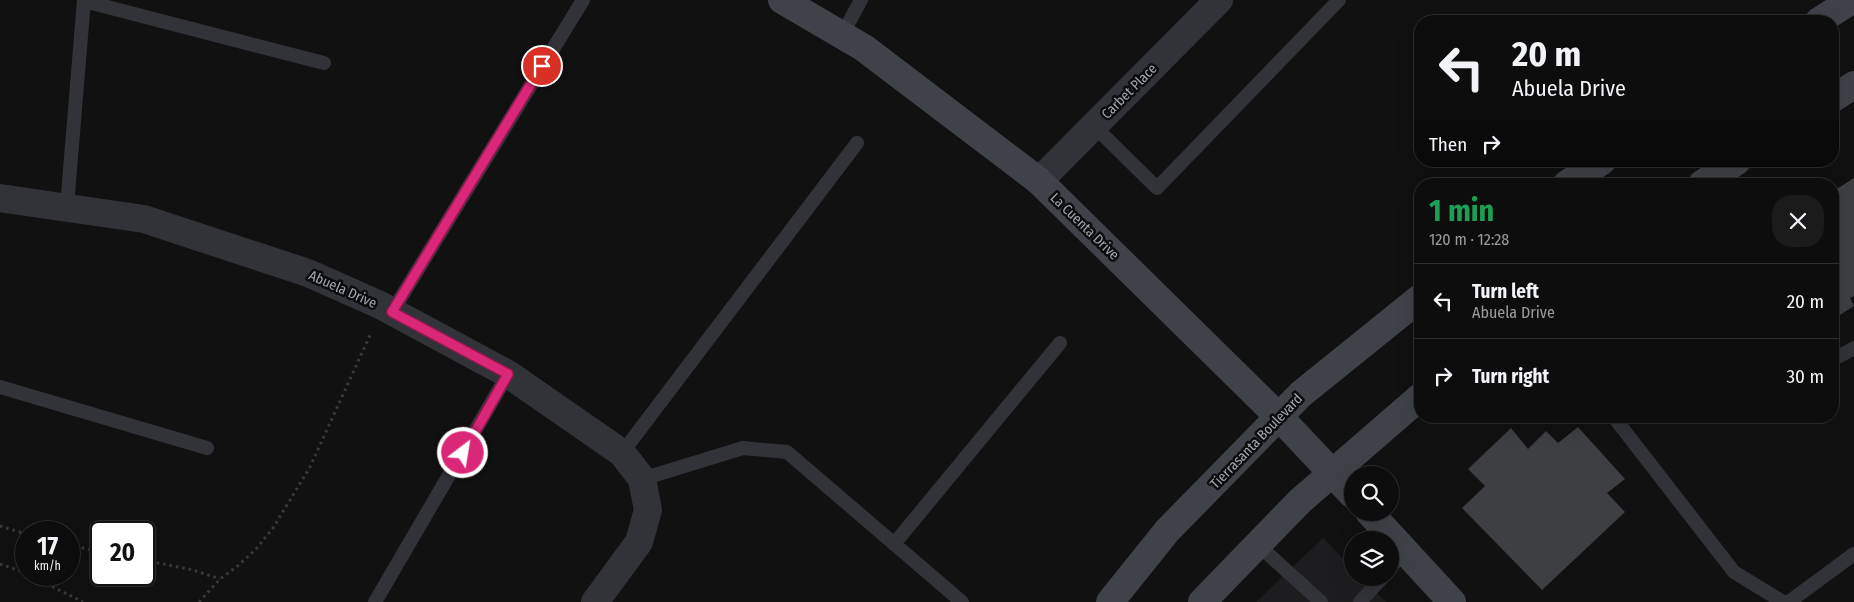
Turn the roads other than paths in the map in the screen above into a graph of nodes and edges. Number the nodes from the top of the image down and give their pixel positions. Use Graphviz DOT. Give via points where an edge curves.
graph roads {
  1 [pos="583,0"];
  2 [pos="782,0"];
  3 [pos="862,0"];
  4 [pos="1340,0"];
  5 [pos="1852,0"];
  6 [pos="84,1"];
  7 [pos="1212,2"];
  8 [pos="1829,15"];
  9 [pos="842,35"];
  10 [pos="324,64"];
  11 [pos="1854,85"];
  12 [pos="1839,95"];
  13 [pos="1094,126"];
  14 [pos="857,143"];
  15 [pos="1593,167"];
  16 [pos="1728,167"];
  17 [pos="1576,178"];
  18 [pos="1711,178"];
  19 [pos="1039,181"];
  20 [pos="0,198"];
  21 [pos="68,206"];
  22 [pos="1414,303"];
  23 [pos="386,308"];
  24 [pos="1060,344"];
  25 [pos="1854,348"];
  26 [pos="1839,356"];
  27 [pos="508,374"];
  28 [pos="0,387"];
  29 [pos="1414,402"];
  30 [pos="1280,418"];
  31 [pos="1618,423"];
  32 [pos="207,448"];
  33 [pos="622,453"];
  34 [pos="1332,472"];
  35 [pos="642,479"];
  36 [pos="1344,485"];
  37 [pos="894,544"];
  38 [pos="1257,544"];
  39 [pos="1854,554"];
  40 [pos="1399,562"];
  41 [pos="1375,586"];
  42 [pos="375,602"];
  43 [pos="595,602"];
  44 [pos="962,602"];
  45 [pos="1110,602"];
  46 [pos="1202,602"];
  47 [pos="1321,602"];
  48 [pos="1360,602"];
  49 [pos="1452,602"];
  50 [pos="1783,602"];
  51 [pos="1789,602"];
  1 -- 23 [label="lane"];
  2 -- 9 [label="main road, La Cuenta Drive"];
  3 -- 9 [label="lane"];
  4 -- 13 [label="lane" via="1157,188"];
  5 -- 8 [label="main road"];
  6 -- 10 [label="lane"];
  6 -- 21 [label="lane"];
  7 -- 13 [label="street, Carbet Place"];
  9 -- 19 [label="main road, La Cuenta Drive" via="864,48"];
  11 -- 12 [label="main road"];
  13 -- 19 [label="street, Carbet Place"];
  14 -- 33 [label="lane"];
  15 -- 17 [label="main road"];
  16 -- 18 [label="main road"];
  19 -- 30 [label="main road, La Cuenta Drive"];
  20 -- 21 [label="street, Abuela Drive"];
  21 -- 23 [label="street, Abuela Drive" via="144,219 308,273"];
  22 -- 30 [label="main road, Tierrasanta Boulevard" via="1301,394"];
  23 -- 27 [label="street, Abuela Drive"];
  24 -- 37 [label="lane"];
  25 -- 26 [label="lane"];
  27 -- 33 [label="street, Abuela Drive"];
  27 -- 42 [label="lane"];
  28 -- 32 [label="lane"];
  29 -- 34 [label="main road"];
  30 -- 34 [label="main road, La Cuenta Drive"];
  30 -- 45 [label="main road, Tierrasanta Boulevard" via="1167,532"];
  31 -- 50 [label="lane" via="1734,572"];
  33 -- 35 [label="street, Abuela Drive"];
  34 -- 36 [label="main road, La Cuenta Drive"];
  34 -- 38 [label="main road"];
  35 -- 37 [label="lane" via="743,448 787,452"];
  35 -- 43 [label="street" via="648,510 639,542"];
  37 -- 44 [label="lane"];
  38 -- 46 [label="main road"];
  38 -- 47 [label="lane"];
  39 -- 51 [label="lane"];
  40 -- 49 [label="main road"];
  41 -- 48 [label="lane"];
}
